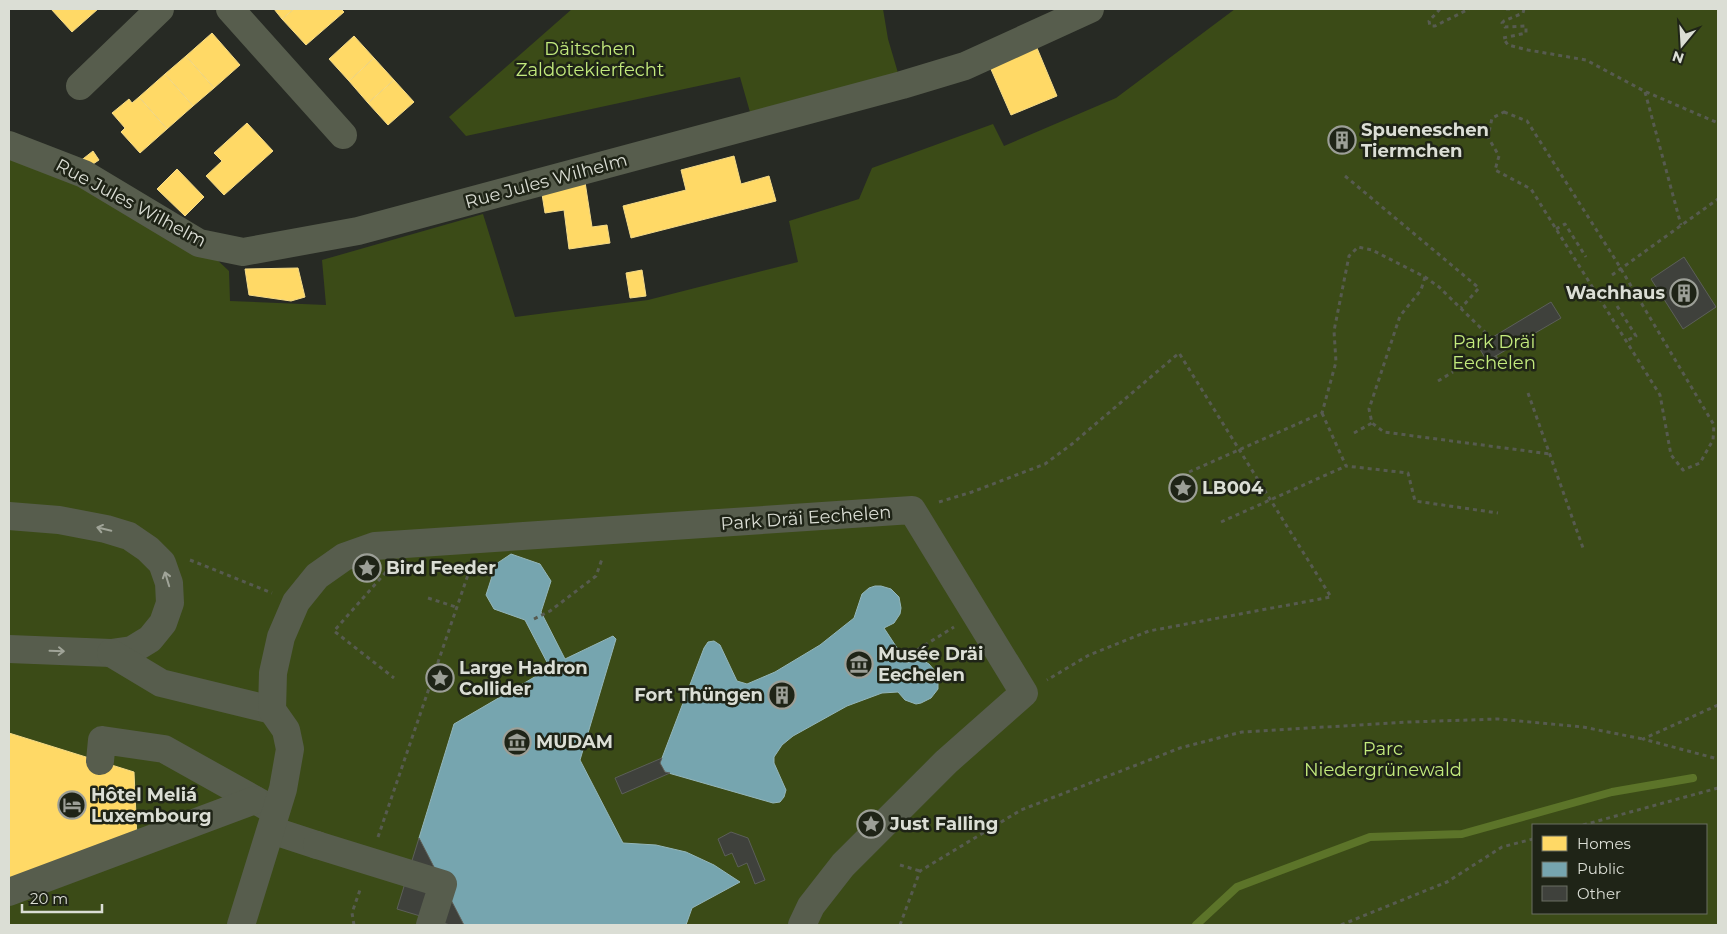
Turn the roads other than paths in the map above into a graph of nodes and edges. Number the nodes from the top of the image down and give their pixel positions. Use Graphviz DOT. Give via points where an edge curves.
graph roads {
  1 [pos="160,9"];
  2 [pos="230,9"];
  3 [pos="1090,9"];
  4 [pos="80,86"];
  5 [pos="342,135"];
  6 [pos="9,144"];
  7 [pos="9,516"];
  8 [pos="9,649"];
  9 [pos="111,653"];
  10 [pos="272,710"];
  11 [pos="100,761"];
  12 [pos="268,814"];
  13 [pos="9,892"];
  14 [pos="234,925"];
  15 [pos="430,925"];
  16 [pos="802,925"];
  1 -- 4 [label="street"];
  2 -- 5 [label="street"];
  3 -- 6 [label="street, Rue Jules Wilhelm" via="964,66 902,85 358,231 243,252 199,243 84,174"];
  9 -- 7 [label="street, one-way" via="132,650 150,639 163,623 170,603 170,583 162,563 129,536 59,520"];
  8 -- 9 [label="street, one-way"];
  9 -- 10 [label="street" via="162,683"];
  10 -- 12 [label="street" via="286,730 290,749 284,789"];
  10 -- 16 [label="street, Park Dräi Eechelen" via="273,673 281,637 296,602 317,576 344,557 376,546 912,510 1024,694 946,762 843,865 811,906"];
  11 -- 12 [label="street" via="102,740 164,749"];
  12 -- 13 [label="street"];
  12 -- 14 [label="street"];
  12 -- 15 [label="street, bridge" via="317,845 443,884"];
}
